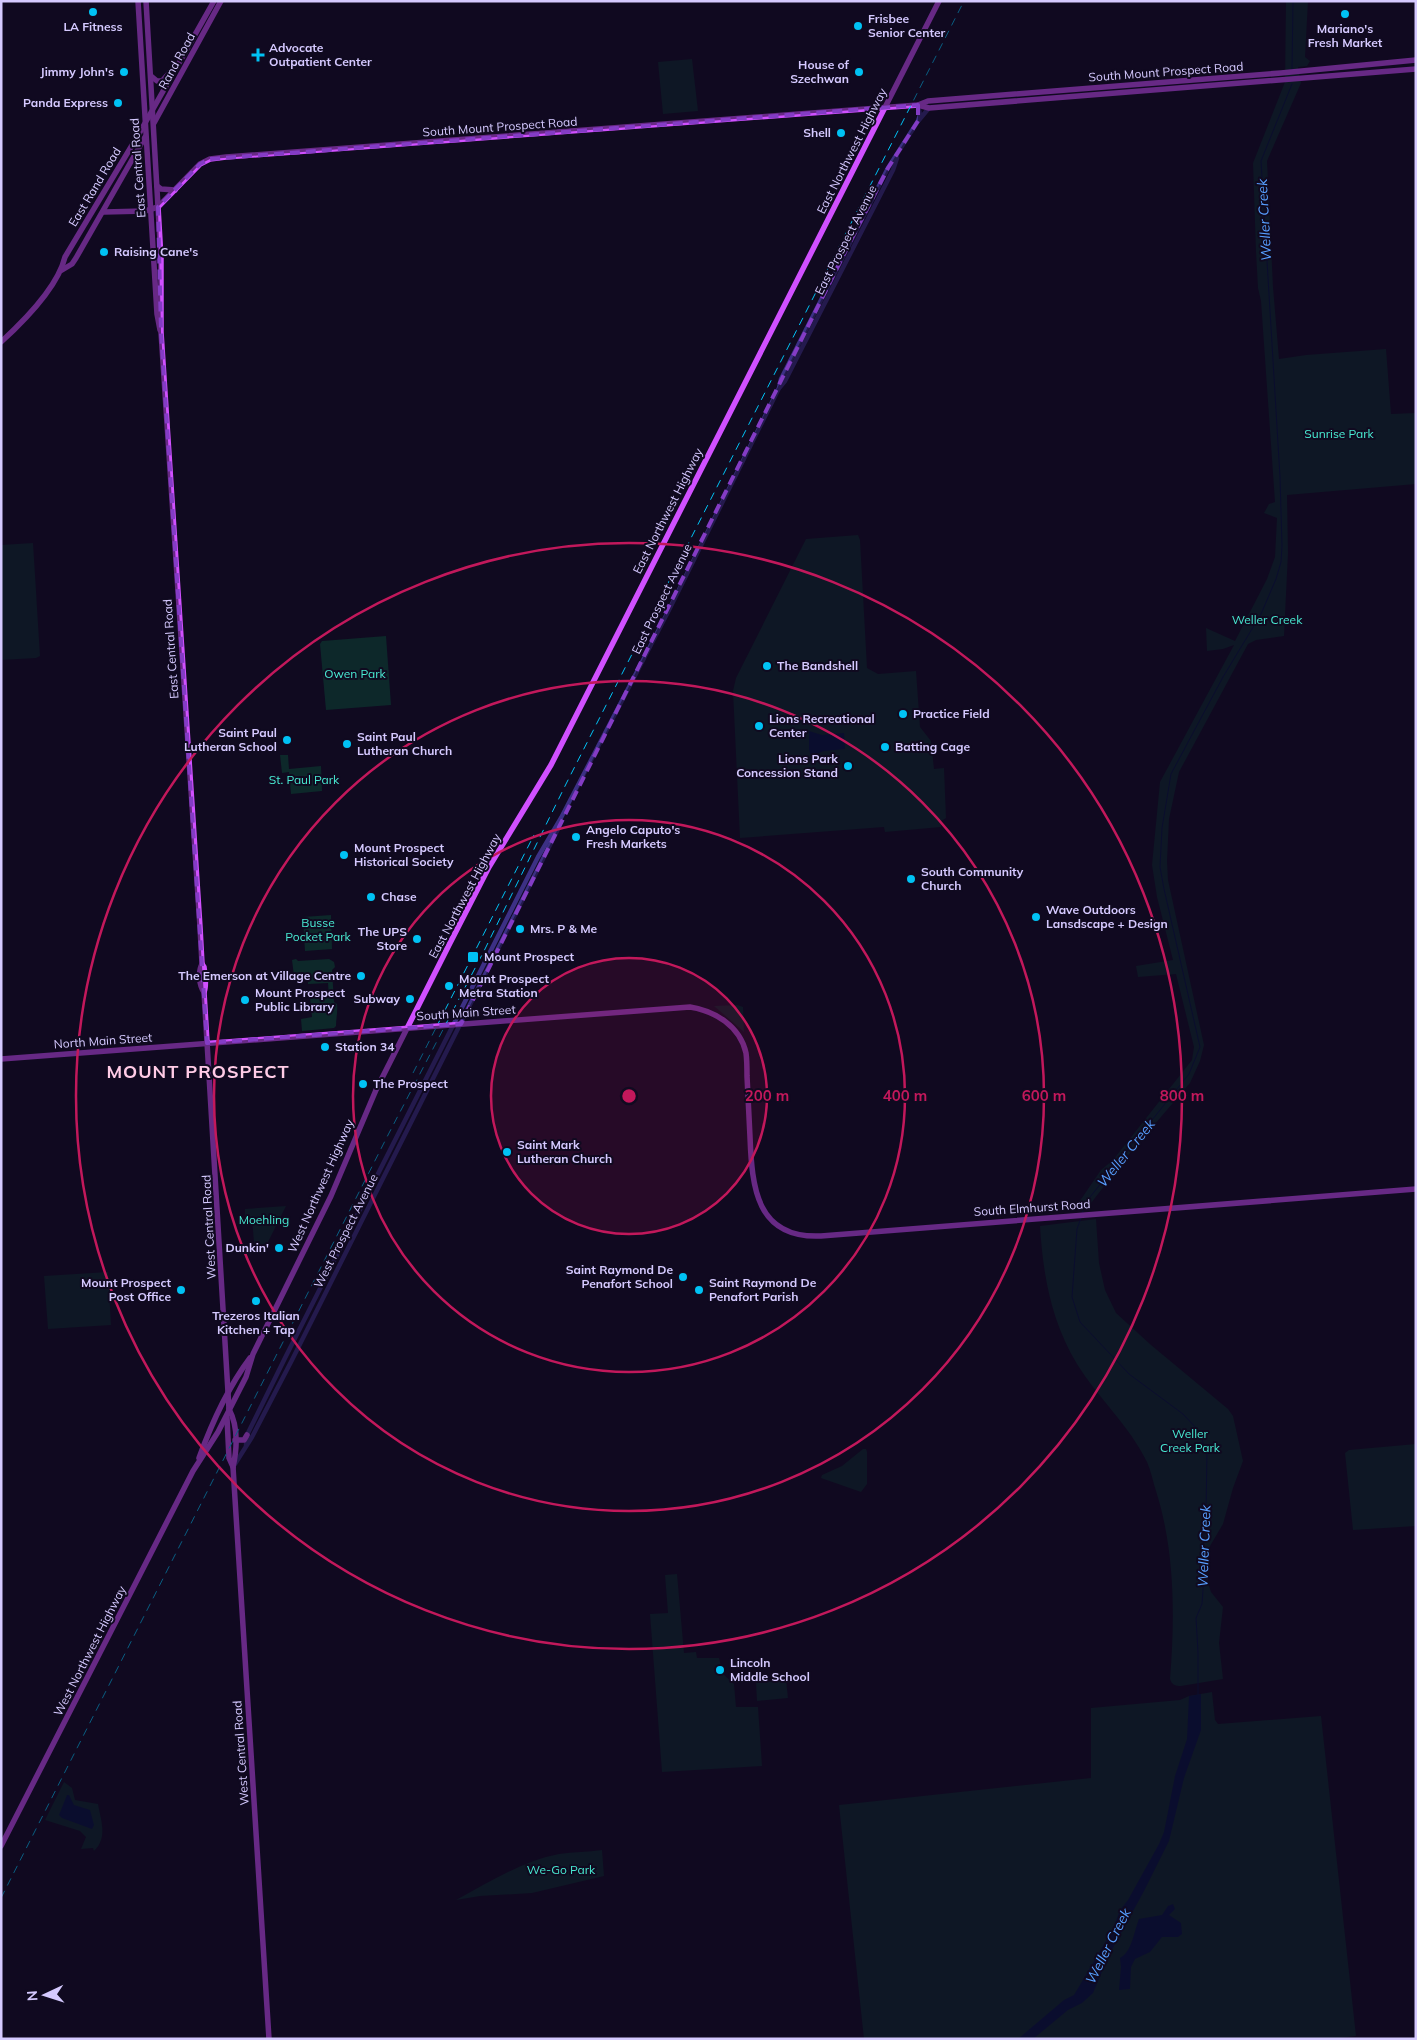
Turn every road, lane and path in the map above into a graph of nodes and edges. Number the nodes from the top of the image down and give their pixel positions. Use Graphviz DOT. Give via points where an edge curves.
graph roads {
  1 [pos="138,1"];
  2 [pos="146,1"];
  3 [pos="214,1"];
  4 [pos="221,1"];
  5 [pos="939,1"];
  6 [pos="186,50"];
  7 [pos="1416,60"];
  8 [pos="1416,69"];
  9 [pos="1310,73"];
  10 [pos="151,76"];
  11 [pos="1282,76"];
  12 [pos="918,105"];
  13 [pos="885,108"];
  14 [pos="929,108"];
  15 [pos="153,110"];
  16 [pos="149,116"];
  17 [pos="918,121"];
  18 [pos="154,123"];
  19 [pos="145,124"];
  20 [pos="150,129"];
  21 [pos="146,137"];
  22 [pos="157,186"];
  23 [pos="175,190"];
  24 [pos="158,207"];
  25 [pos="150,210"];
  26 [pos="104,212"];
  27 [pos="62,270"];
  28 [pos="161,332"];
  29 [pos="1,342"];
  30 [pos="458,1024"];
  31 [pos="408,1027"];
  32 [pos="207,1043"];
  33 [pos="1,1059"];
  34 [pos="1416,1189"];
  35 [pos="773,1221"];
  36 [pos="253,1354"];
  37 [pos="228,1395"];
  38 [pos="229,1410"];
  39 [pos="218,1432"];
  40 [pos="227,1435"];
  41 [pos="247,1435"];
  42 [pos="235,1440"];
  43 [pos="246,1445"];
  44 [pos="197,1466"];
  45 [pos="233,1467"];
  46 [pos="1,1846"];
  47 [pos="269,2039"];
  1 -- 19 [label="main road, East Central Road"];
  2 -- 10 [label="main road, East Central Road"];
  3 -- 6 [label="main road, Rand Road"];
  4 -- 18 [label="main road, Rand Road"];
  5 -- 13 [label="main road, East Northwest Highway"];
  6 -- 10 [label="main road" via="164,80 157,81"];
  6 -- 15 [label="main road, Rand Road"];
  7 -- 9 [label="main road, South Mount Prospect Road"];
  8 -- 9 [label="main road, South Mount Prospect Road"];
  9 -- 11 [label="main road, South Mount Prospect Road"];
  10 -- 15 [label="main road, East Central Road"];
  11 -- 12 [label="main road, South Mount Prospect Road" via="939,100"];
  11 -- 14 [label="main road, South Mount Prospect Road"];
  12 -- 13 [label="main road, South Mount Prospect Road"];
  12 -- 14 [label="main road, South Mount Prospect Road"];
  12 -- 17 [label="street"];
  13 -- 23 [label="main road, South Mount Prospect Road" via="210,159 200,164"];
  13 -- 31 [label="main road, East Northwest Highway" via="555,758 490,867"];
  14 -- 17 [label="street, East Prospect Avenue"];
  15 -- 16 [label="main road, Rand Road"];
  15 -- 18 [label="main road, East Central Road"];
  16 -- 19 [label="main road, East Rand Road"];
  17 -- 30 [label="street, East Prospect Avenue" via="888,168 843,256"];
  18 -- 20 [label="main road, Rand Road"];
  18 -- 22 [label="main road, East Central Road"];
  19 -- 21 [label="main road, East Central Road"];
  19 -- 27 [label="main road, East Rand Road" via="65,257"];
  20 -- 21 [label="main road, East Rand Road"];
  21 -- 25 [label="main road, East Central Road"];
  21 -- 26 [label="main road, East Rand Road"];
  22 -- 23 [label="main road" via="161,190"];
  22 -- 24 [label="main road, East Central Road"];
  23 -- 24 [label="main road, South Mount Prospect Road"];
  24 -- 25 [label="main road, South Mount Prospect Road"];
  24 -- 28 [label="main road, East Central Road"];
  25 -- 26 [label="main road, South Mount Prospect Road"];
  25 -- 28 [label="main road, East Central Road"];
  26 -- 27 [label="main road, East Rand Road" via="74,262"];
  27 -- 29 [label="main road, East Rand Road"];
  28 -- 32 [label="main road, East Central Road" via="206,988"];
  30 -- 31 [label="main road, South Main Street"];
  30 -- 35 [label="main road, South Main Street" via="690,1007 724,1019 746,1052 752,1177 760,1204"];
  30 -- 41 [label="street, West Prospect Avenue"];
  30 -- 43 [label="street, West Prospect Avenue"];
  31 -- 32 [label="main road, South Main Street"];
  31 -- 36 [label="main road, West Northwest Highway" via="359,1126 331,1196"];
  32 -- 33 [label="main road, North Main Street"];
  32 -- 37 [label="main road, West Central Road"];
  34 -- 35 [label="main road, South Elmhurst Road" via="813,1236 798,1235"];
  36 -- 37 [label="main road, West Northwest Highway"];
  36 -- 38 [label="main road, West Northwest Highway" via="246,1377"];
  37 -- 38 [label="main road, West Central Road"];
  37 -- 44 [label="main road, West Northwest Highway" via="206,1438"];
  38 -- 39 [label="main road, West Northwest Highway"];
  38 -- 40 [label="main road, West Central Road"];
  38 -- 42 [label="main road, West Central Road" via="234,1418"];
  39 -- 40 [label="main road" via="223,1431"];
  39 -- 44 [label="main road, West Northwest Highway"];
  40 -- 45 [label="main road, West Central Road"];
  41 -- 42 [label="main road" via="244,1440"];
  41 -- 43 [label="street, West Prospect Avenue"];
  42 -- 45 [label="main road, West Central Road"];
  43 -- 45 [label="street, West Prospect Avenue"];
  44 -- 46 [label="main road, West Northwest Highway"];
  45 -- 47 [label="main road, West Central Road"];
}
